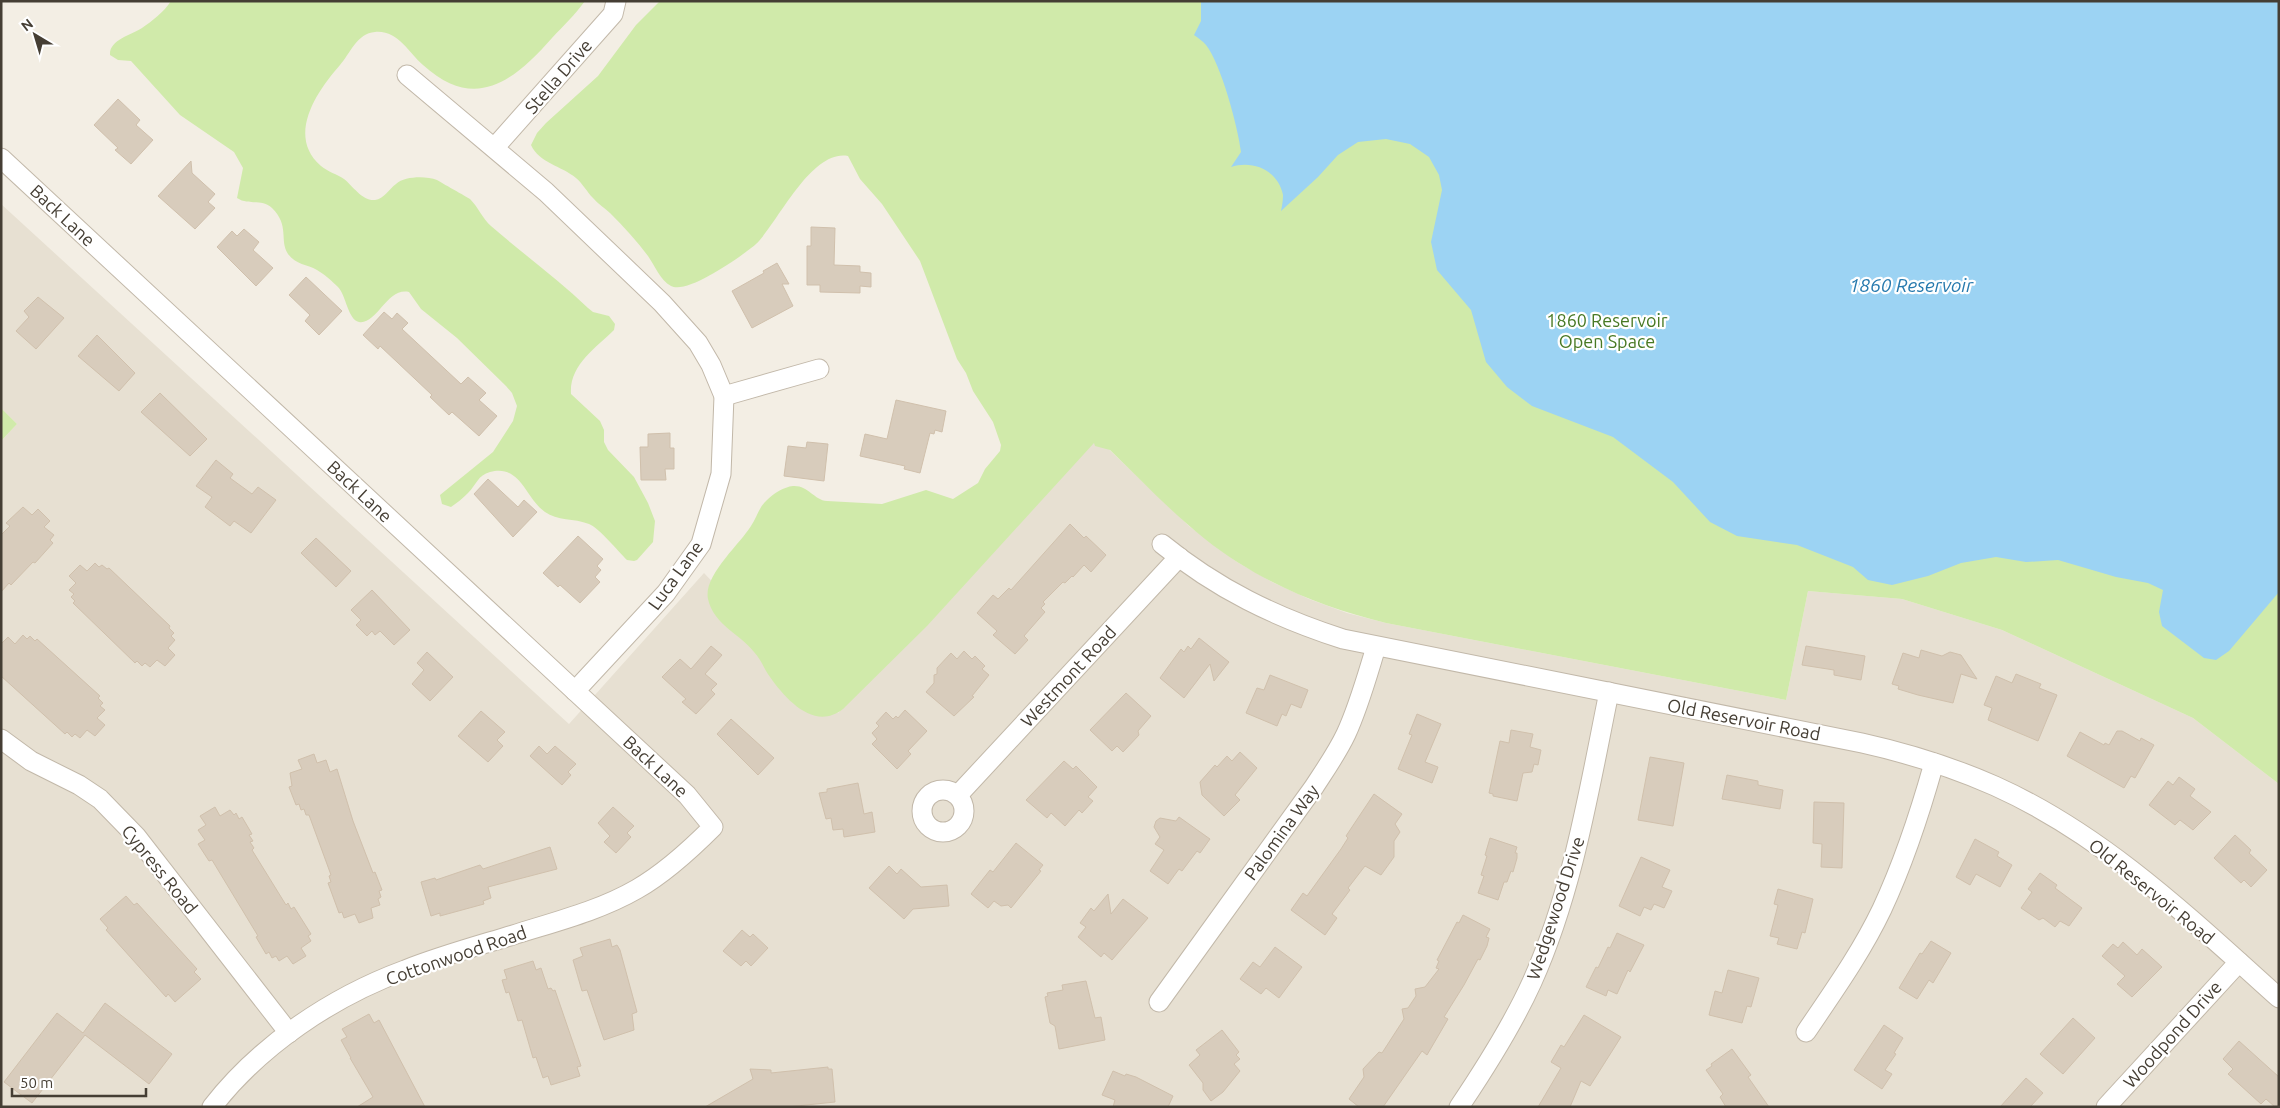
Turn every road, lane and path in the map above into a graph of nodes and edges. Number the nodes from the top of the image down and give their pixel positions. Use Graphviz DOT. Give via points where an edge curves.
graph roads {
  1 [pos="616,1"];
  2 [pos="407,75"];
  3 [pos="495,147"];
  4 [pos="1,158"];
  5 [pos="819,369"];
  6 [pos="724,396"];
  7 [pos="1162,544"];
  8 [pos="1178,557"];
  9 [pos="1376,647"];
  10 [pos="575,691"];
  11 [pos="1609,692"];
  12 [pos="1,739"];
  13 [pos="1934,763"];
  14 [pos="958,796"];
  15 [pos="714,827"];
  16 [pos="2238,962"];
  17 [pos="2279,998"];
  18 [pos="1159,1002"];
  19 [pos="1806,1032"];
  20 [pos="289,1033"];
  21 [pos="212,1107"];
  22 [pos="1459,1107"];
  23 [pos="2106,1107"];
  1 -- 3 [label="street, Stella Drive" via="613,14"];
  2 -- 3 [label="street, Luca Lane"];
  3 -- 6 [label="street, Luca Lane" via="662,303 698,343"];
  4 -- 10 [label="street, Back Lane"];
  5 -- 6 [label="street"];
  6 -- 10 [label="street, Luca Lane" via="721,474 701,544 666,593"];
  7 -- 8 [label="street, Old Reservoir Road"];
  8 -- 9 [label="street, Old Reservoir Road" via="1243,599 1276,615 1343,640"];
  8 -- 14 [label="street, Westmont Road"];
  9 -- 11 [label="street, Old Reservoir Road"];
  9 -- 18 [label="street, Palomina Way" via="1357,708 1330,762"];
  10 -- 15 [label="street, Back Lane" via="687,795"];
  11 -- 13 [label="street, Old Reservoir Road" via="1862,743"];
  11 -- 22 [label="street, Wedgewood Drive" via="1574,851 1545,949 1517,1012"];
  12 -- 20 [label="street, Cypress Road" via="31,761 79,785 117,815"];
  13 -- 16 [label="street, Old Reservoir Road" via="1995,786 2097,845 2164,895"];
  13 -- 19 [label="street" via="1915,828 1882,910"];
  15 -- 20 [label="street, Cottonwood Road" via="656,877 619,899 403,970 342,999"];
  16 -- 17 [label="street, Old Reservoir Road"];
  16 -- 23 [label="street, Woodpond Drive"];
  20 -- 21 [label="street, Cottonwood Road" via="242,1073"];
}
